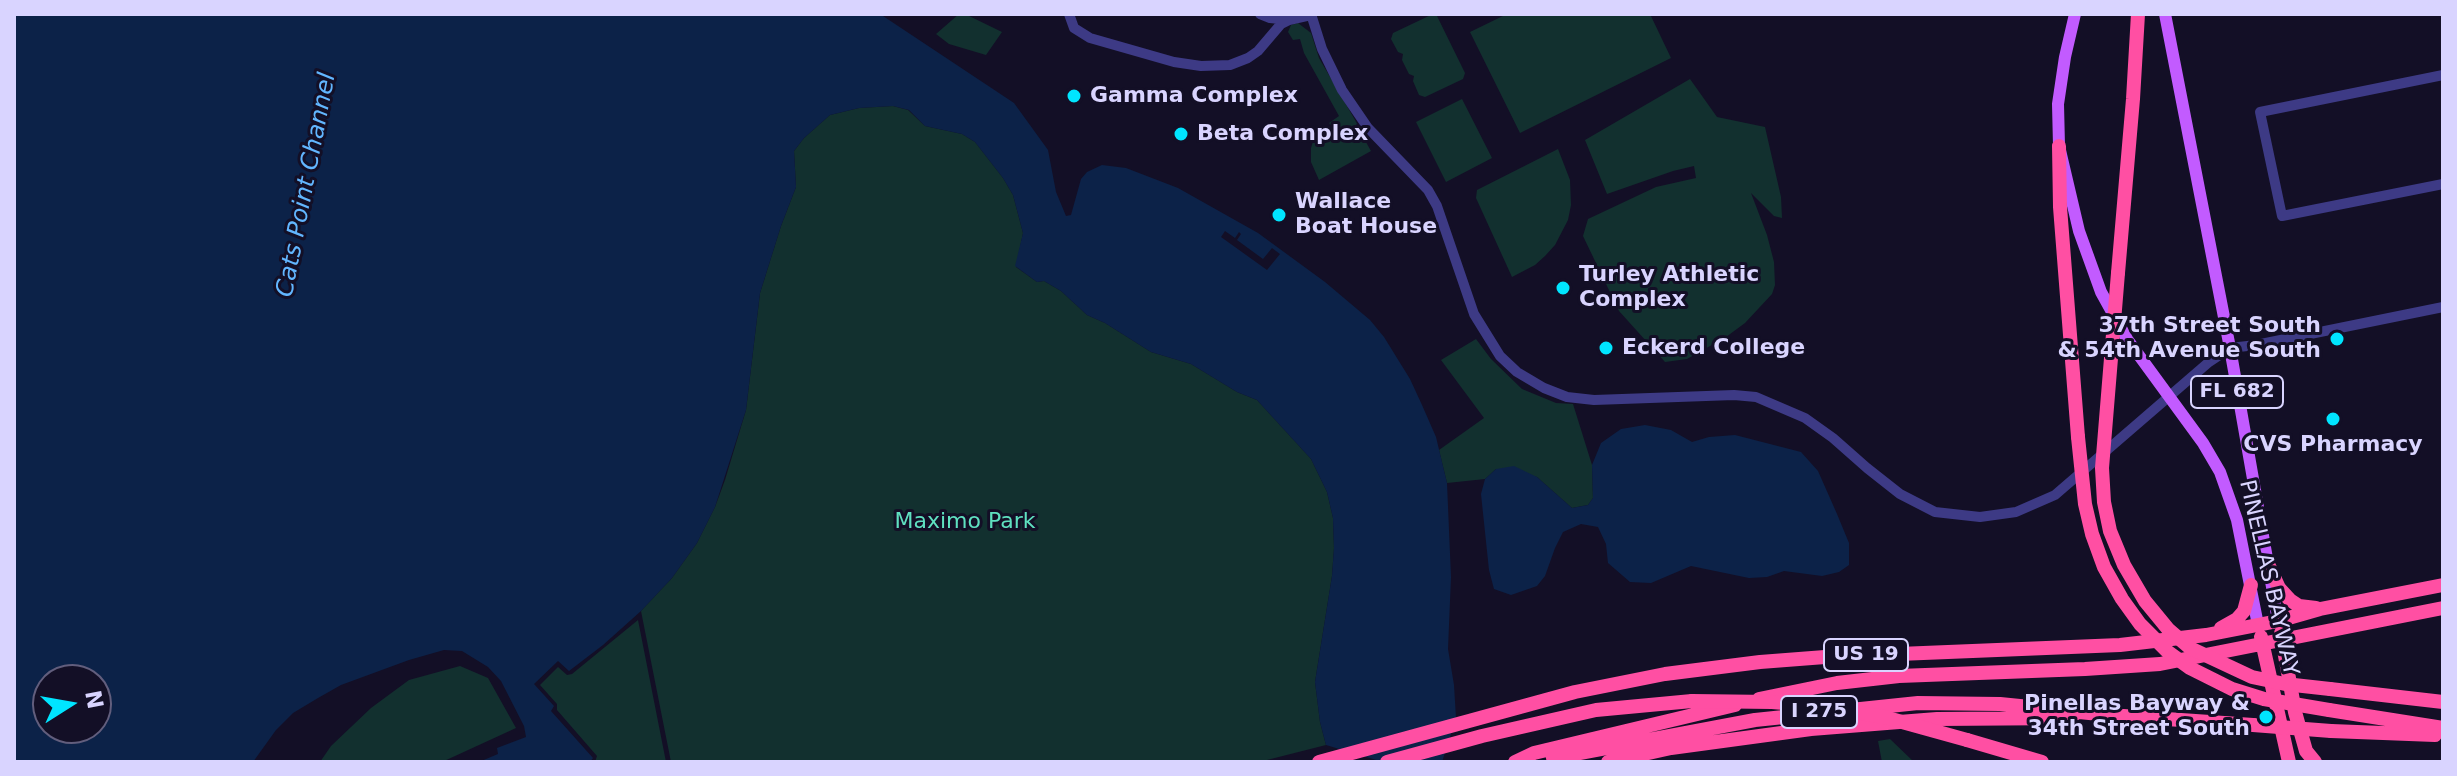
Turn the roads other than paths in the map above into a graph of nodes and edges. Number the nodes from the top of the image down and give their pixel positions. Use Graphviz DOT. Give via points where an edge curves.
graph roads {
  1 [pos="1260,14"];
  2 [pos="2075,14"];
  3 [pos="2138,14"];
  4 [pos="2165,14"];
  5 [pos="1311,15"];
  6 [pos="1067,16"];
  7 [pos="1285,22"];
  8 [pos="2443,75"];
  9 [pos="2059,146"];
  10 [pos="2443,184"];
  11 [pos="2443,307"];
  12 [pos="2230,348"];
  13 [pos="2170,398"];
  14 [pos="2267,562"];
  15 [pos="2251,585"];
  16 [pos="2443,585"];
  17 [pos="2443,608"];
  18 [pos="2320,609"];
  19 [pos="2278,621"];
  20 [pos="2258,625"];
  21 [pos="2206,635"];
  22 [pos="2282,640"];
  23 [pos="2262,644"];
  24 [pos="2443,702"];
  25 [pos="2109,715"];
  26 [pos="2443,728"];
  27 [pos="2443,735"];
  28 [pos="2310,758"];
  29 [pos="1319,762"];
  30 [pos="1387,762"];
  31 [pos="1515,762"];
  32 [pos="1533,762"];
  33 [pos="1608,762"];
  34 [pos="2042,762"];
  35 [pos="2289,762"];
  1 -- 7 [label="street"];
  2 -- 9 [label="main road, PINELLAS BAYWAY / FL 682" via="2058,104"];
  3 -- 24 [label="highway, bridge" via="2102,468 2110,531 2124,565 2168,629 2190,648 2252,677"];
  4 -- 12 [label="main road, PINELLAS BAYWAY / FL 682"];
  5 -- 7 [label="street"];
  5 -- 13 [label="street" via="1342,90 1437,206 1485,334 1508,364 1544,388 1594,400 1756,397 1805,418 1911,500 1935,512 1980,517 2016,512 2055,495"];
  6 -- 7 [label="street" via="1090,38 1207,67 1248,58"];
  8 -- 10 [label="street" via="2260,112 2282,216"];
  9 -- 13 [label="main road, PINELLAS BAYWAY / FL 682" via="2079,231 2101,292"];
  9 -- 26 [label="highway, bridge" via="2085,504 2104,567 2122,599 2168,652 2232,689 2264,699"];
  11 -- 12 [label="street"];
  12 -- 13 [label="street"];
  12 -- 14 [label="main road, PINELLAS BAYWAY / FL 682"];
  13 -- 15 [label="main road, PINELLAS BAYWAY / FL 682" via="2227,486"];
  14 -- 18 [label="highway" via="2290,600"];
  14 -- 19 [label="main road, PINELLAS BAYWAY / FL 682"];
  15 -- 20 [label="main road, PINELLAS BAYWAY / FL 682"];
  15 -- 21 [label="highway" via="2237,619"];
  16 -- 18 [label="highway, US 19"];
  17 -- 22 [label="highway, US 19"];
  18 -- 19 [label="highway, US 19"];
  19 -- 20 [label="highway, US 19"];
  19 -- 22 [label="highway, PINELLAS BAYWAY / FL 682"];
  20 -- 21 [label="highway, US 19"];
  20 -- 23 [label="highway, PINELLAS BAYWAY / FL 682"];
  21 -- 29 [label="highway, US 19" via="2120,645 1730,665 1620,682"];
  22 -- 23 [label="highway, US 19"];
  22 -- 28 [label="highway, PINELLAS BAYWAY"];
  23 -- 31 [label="highway, US 19" via="2160,664 1837,683 1534,753"];
  23 -- 35 [label="highway, PINELLAS BAYWAY"];
  25 -- 27 [label="highway, I 275, bridge"];
  25 -- 32 [label="highway, I 275" via="2000,704 1918,703 1755,720"];
  25 -- 33 [label="highway" via="1937,719 1811,729"];
  30 -- 34 [label="highway, I 275, bridge" via="1596,710 1692,701 1772,702 1884,717"];
}
